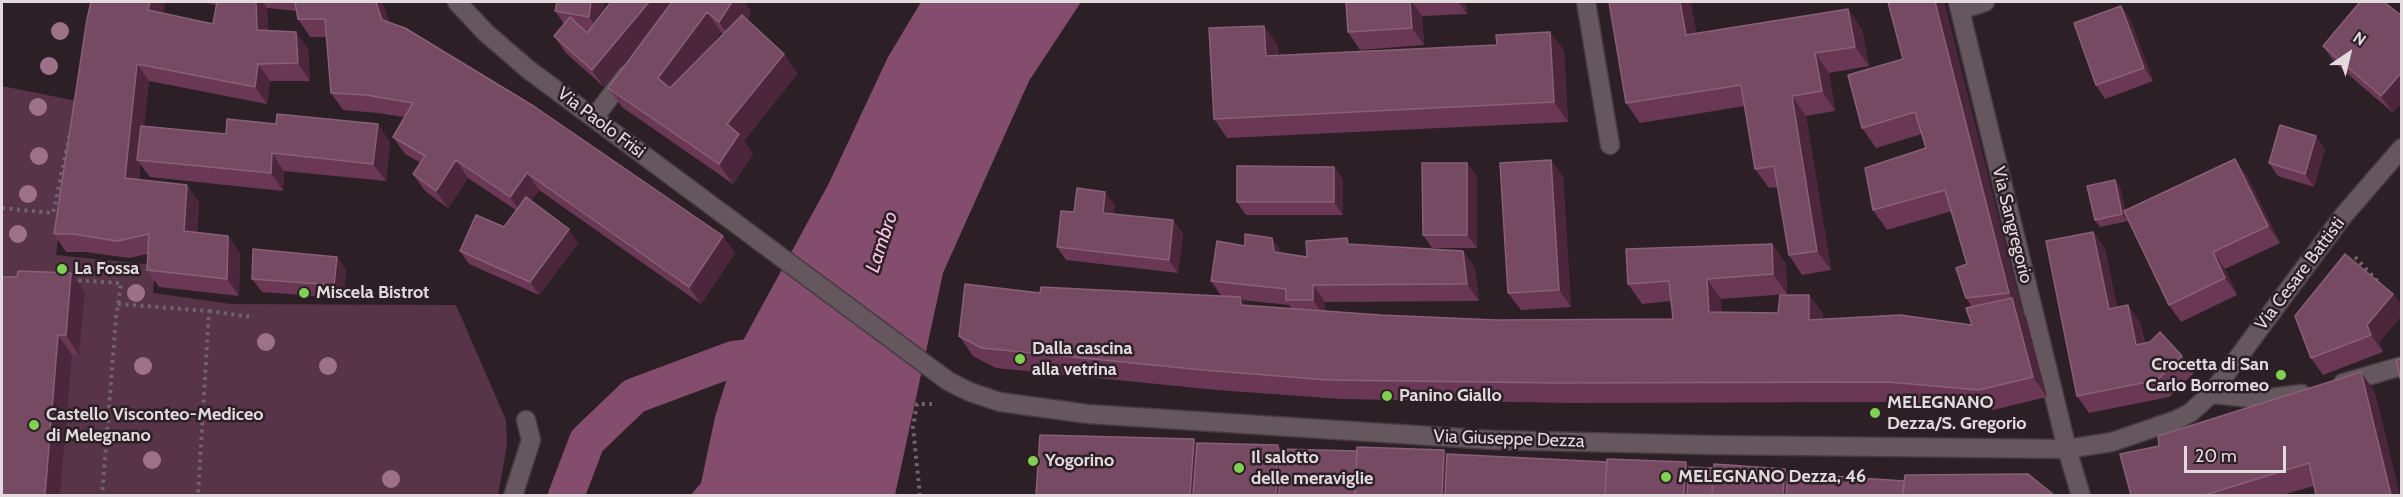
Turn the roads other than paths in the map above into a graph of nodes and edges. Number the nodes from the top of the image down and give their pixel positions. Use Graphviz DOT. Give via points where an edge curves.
graph roads {
  1 [pos="457,2"];
  2 [pos="1586,2"];
  3 [pos="1985,2"];
  4 [pos="1960,6"];
  5 [pos="640,57"];
  6 [pos="594,118"];
  7 [pos="1610,145"];
  8 [pos="2402,148"];
  9 [pos="2402,366"];
  10 [pos="956,386"];
  11 [pos="2211,394"];
  12 [pos="526,420"];
  13 [pos="2067,449"];
  14 [pos="513,495"];
  15 [pos="2081,495"];
  1 -- 6 [label="street, Via Paolo Frisi" via="502,48"];
  2 -- 7 [label="street"];
  3 -- 4 [label="street"];
  4 -- 13 [label="street, Via Sangregorio"];
  5 -- 6 [label="street"];
  6 -- 10 [label="street, Via Paolo Frisi"];
  8 -- 11 [label="street, Via Cesare Battisti" via="2327,237"];
  9 -- 11 [label="street" via="2280,398"];
  10 -- 13 [label="street, Via Giuseppe Dezza" via="1000,402 1071,412 1493,440"];
  11 -- 13 [label="street, Via Cesare Battisti" via="2190,413 2160,427 2112,442"];
  12 -- 14 [label="street" via="531,440"];
  13 -- 15 [label="street, Via Sangregorio"];
}
